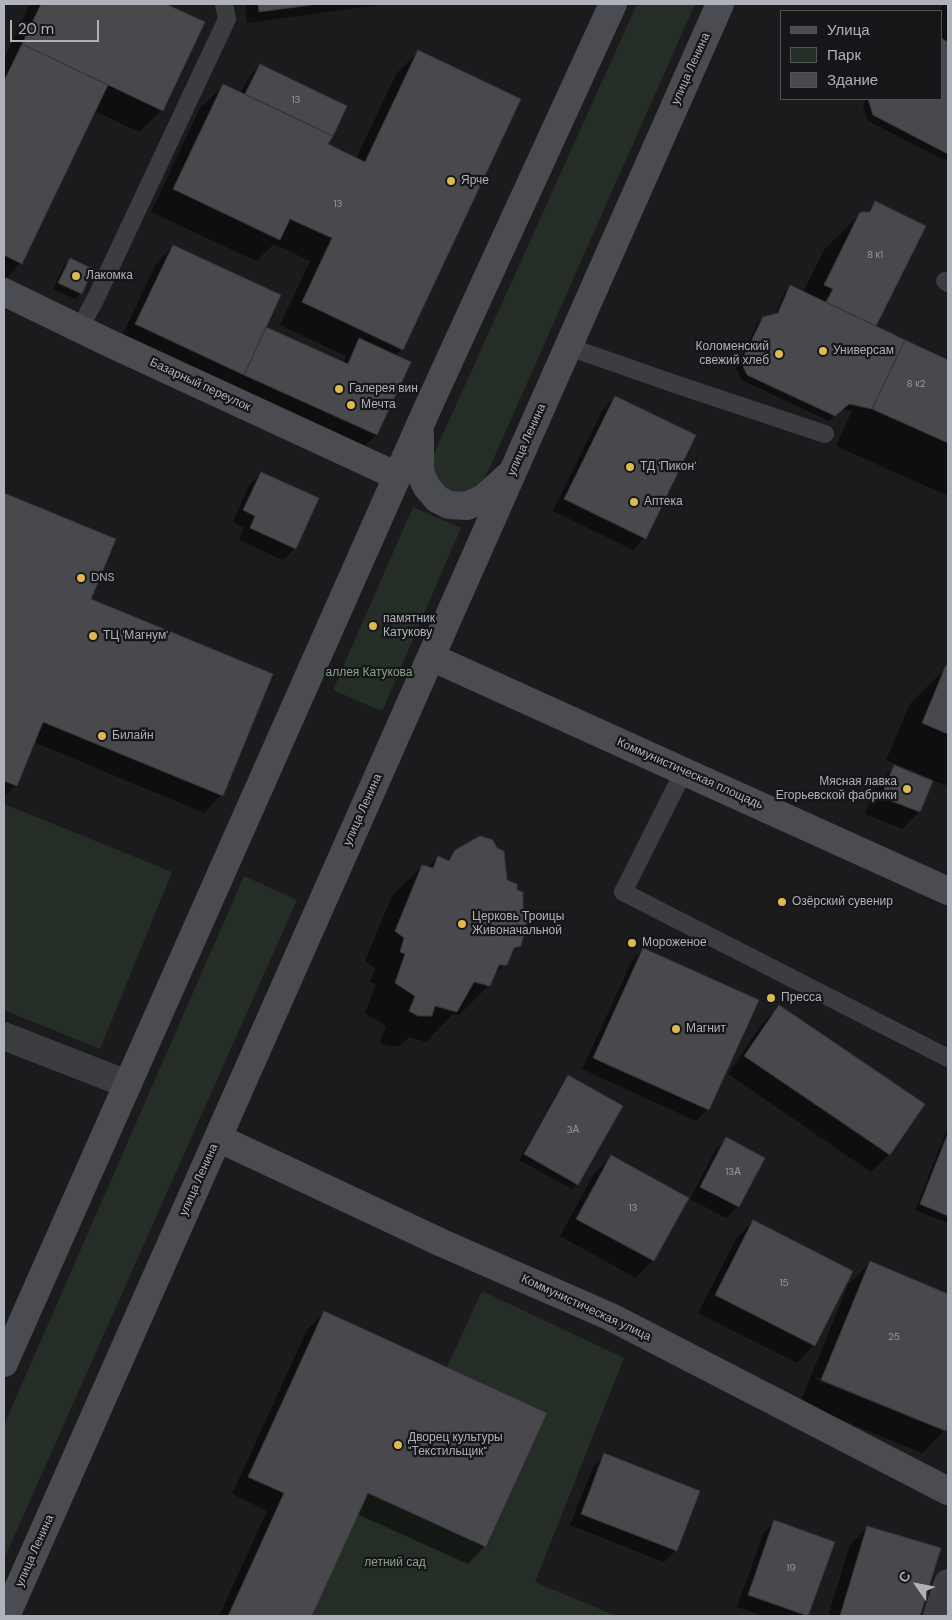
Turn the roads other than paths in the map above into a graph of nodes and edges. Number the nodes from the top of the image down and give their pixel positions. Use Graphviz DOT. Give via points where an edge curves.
graph roads {
  1 [pos="224,4"];
  2 [pos="613,4"];
  3 [pos="720,4"];
  4 [pos="4,292"];
  5 [pos="80,328"];
  6 [pos="569,347"];
  7 [pos="420,424"];
  8 [pos="825,434"];
  9 [pos="514,470"];
  10 [pos="397,476"];
  11 [pos="431,657"];
  12 [pos="684,771"];
  13 [pos="948,891"];
  14 [pos="4,1036"];
  15 [pos="948,1058"];
  16 [pos="127,1084"];
  17 [pos="218,1138"];
  18 [pos="4,1363"];
  19 [pos="948,1491"];
  20 [pos="948,1583"];
  21 [pos="6,1616"];
  22 [pos="937,1616"];
  1 -- 5 [label="lane" via="227,20"];
  2 -- 7 [label="main road"];
  3 -- 6 [label="main road, улица Ленина"];
  4 -- 5 [label="main road, Базарный переулок"];
  5 -- 10 [label="main road, Базарный переулок"];
  6 -- 8 [label="lane"];
  6 -- 9 [label="main road, улица Ленина"];
  7 -- 9 [label="main road" via="420,472 437,499 449,505 467,506 484,498"];
  7 -- 10 [label="main road"];
  9 -- 11 [label="main road, улица Ленина"];
  10 -- 16 [label="main road"];
  11 -- 12 [label="main road, Коммунистическая площадь"];
  11 -- 17 [label="main road, улица Ленина"];
  12 -- 13 [label="main road, Коммунистическая площадь"];
  12 -- 15 [label="lane" via="623,892"];
  14 -- 16 [label="street"];
  16 -- 18 [label="main road"];
  17 -- 19 [label="main road, Коммунистическая улица" via="611,1317"];
  17 -- 21 [label="main road, улица Ленина"];
  20 -- 22 [label="street"];
}
